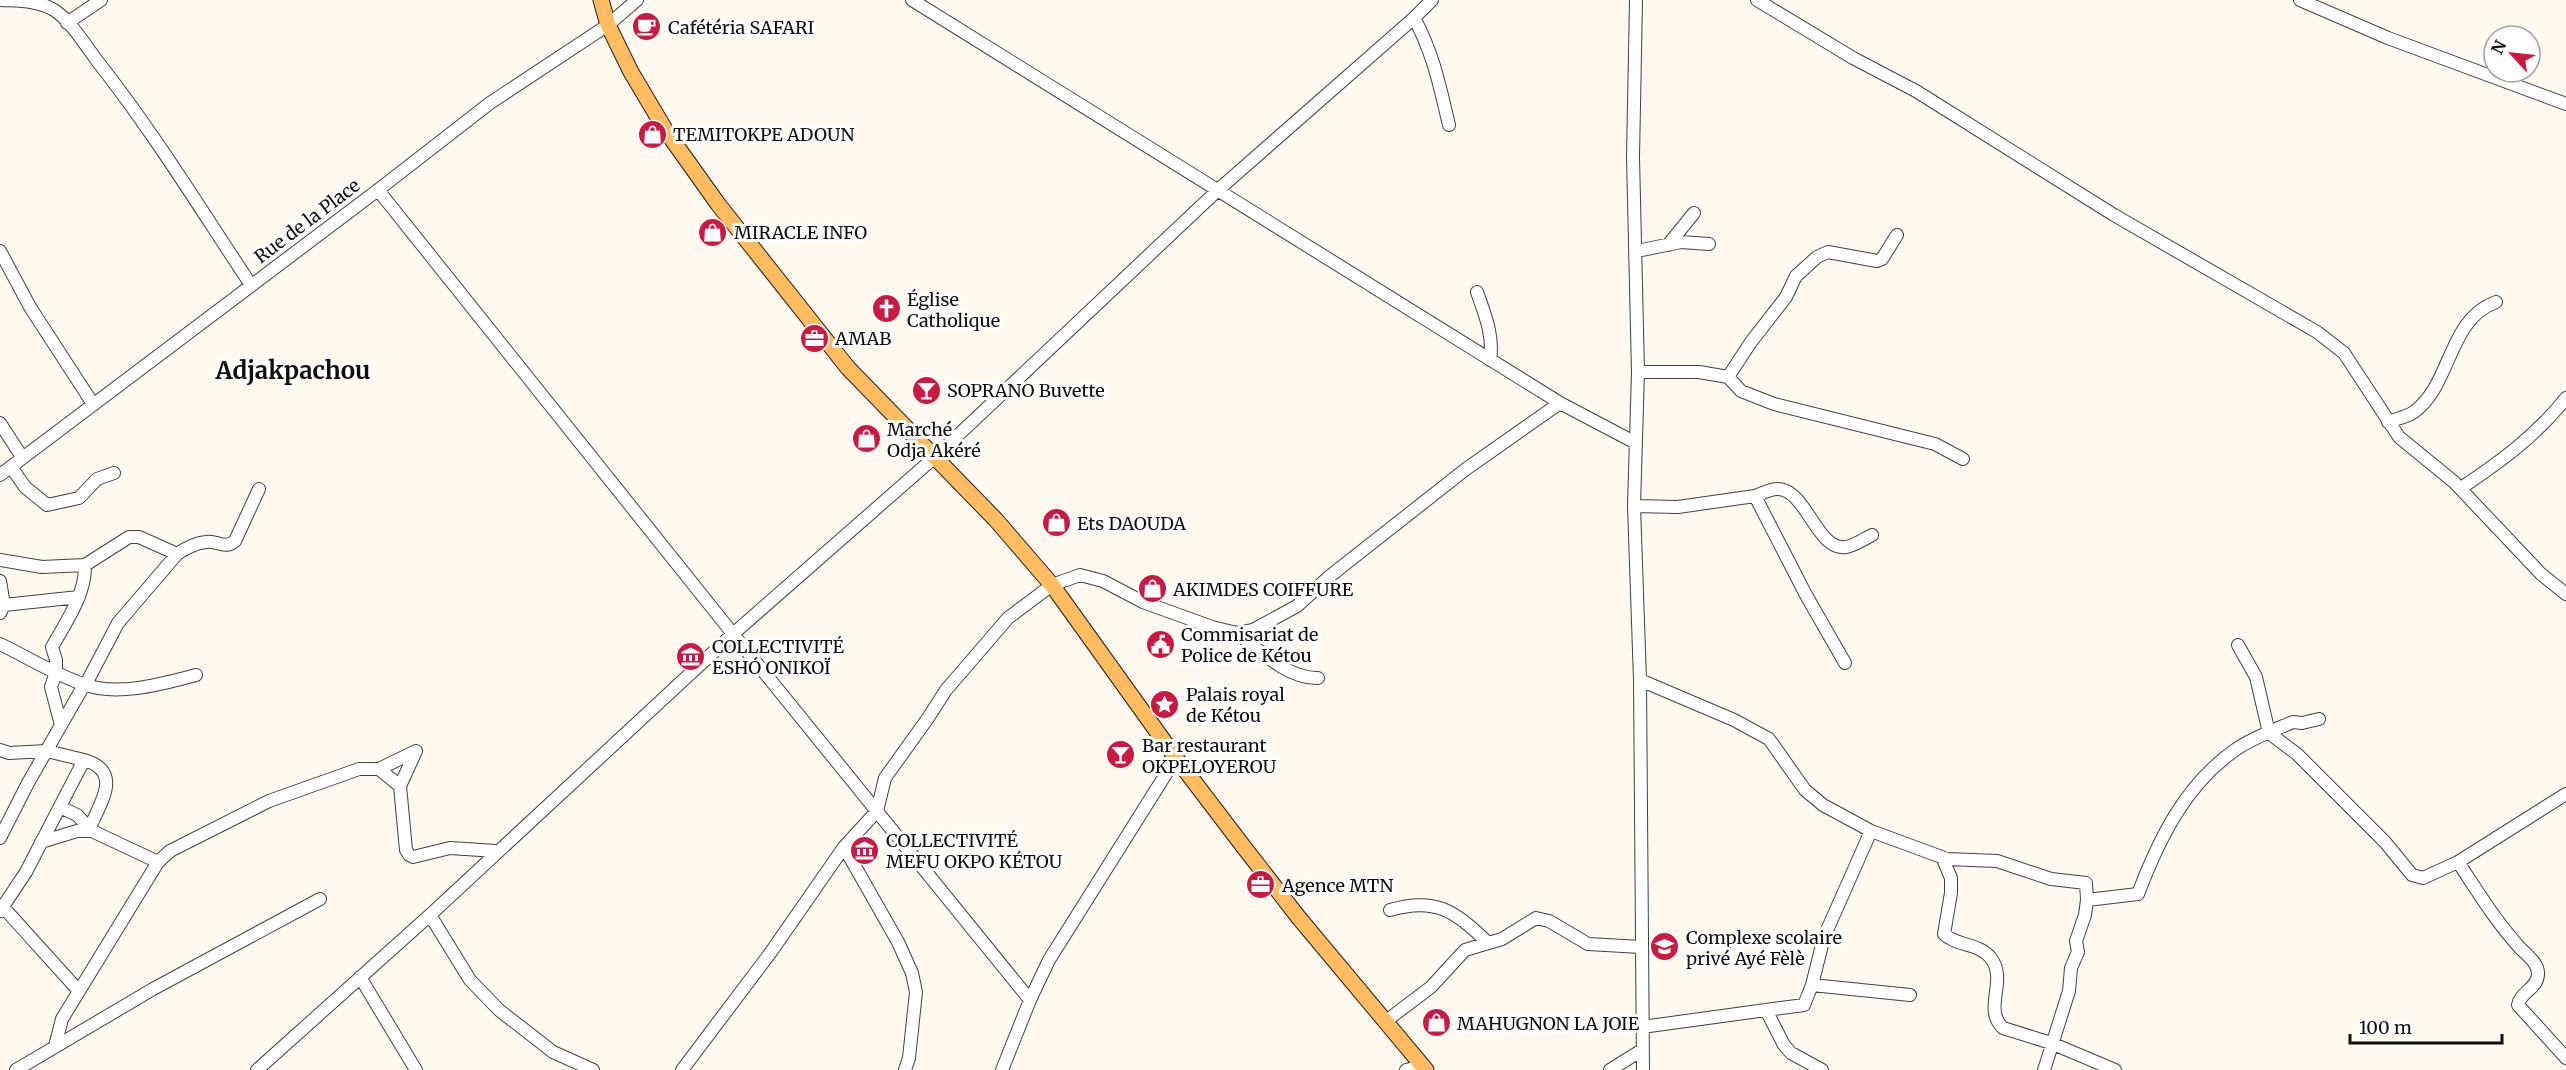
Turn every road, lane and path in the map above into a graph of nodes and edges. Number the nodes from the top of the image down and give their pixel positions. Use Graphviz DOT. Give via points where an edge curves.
graph roads {
  1 [pos="0,0"];
  2 [pos="101,0"];
  3 [pos="601,0"];
  4 [pos="638,0"];
  5 [pos="912,0"];
  6 [pos="1432,0"];
  7 [pos="1636,0"];
  8 [pos="1757,0"];
  9 [pos="2300,0"];
  10 [pos="1414,18"];
  11 [pos="67,23"];
  12 [pos="608,25"];
  13 [pos="2566,104"];
  14 [pos="1449,125"];
  15 [pos="378,190"];
  16 [pos="1218,190"];
  17 [pos="1694,213"];
  18 [pos="1897,235"];
  19 [pos="1709,243"];
  20 [pos="1667,245"];
  21 [pos="0,251"];
  22 [pos="1637,251"];
  23 [pos="251,285"];
  24 [pos="1477,292"];
  25 [pos="2496,302"];
  26 [pos="1490,360"];
  27 [pos="1638,372"];
  28 [pos="1728,376"];
  29 [pos="2566,398"];
  30 [pos="1560,403"];
  31 [pos="93,404"];
  32 [pos="2388,422"];
  33 [pos="0,423"];
  34 [pos="1634,441"];
  35 [pos="936,456"];
  36 [pos="22,457"];
  37 [pos="1963,459"];
  38 [pos="10,467"];
  39 [pos="114,473"];
  40 [pos="0,475"];
  41 [pos="2461,488"];
  42 [pos="259,489"];
  43 [pos="1755,496"];
  44 [pos="1634,506"];
  45 [pos="1872,535"];
  46 [pos="177,554"];
  47 [pos="0,560"];
  48 [pos="86,565"];
  49 [pos="0,581"];
  50 [pos="1052,585"];
  51 [pos="2566,594"];
  52 [pos="79,597"];
  53 [pos="2,609"];
  54 [pos="1237,633"];
  55 [pos="733,634"];
  56 [pos="0,644"];
  57 [pos="2238,645"];
  58 [pos="1845,663"];
  59 [pos="56,672"];
  60 [pos="196,675"];
  61 [pos="1318,678"];
  62 [pos="1640,680"];
  63 [pos="86,683"];
  64 [pos="2319,718"];
  65 [pos="61,725"];
  66 [pos="2269,733"];
  67 [pos="47,751"];
  68 [pos="3,755"];
  69 [pos="1176,758"];
  70 [pos="84,760"];
  71 [pos="380,769"];
  72 [pos="885,778"];
  73 [pos="400,786"];
  74 [pos="863,793"];
  75 [pos="2566,794"];
  76 [pos="60,807"];
  77 [pos="877,811"];
  78 [pos="91,829"];
  79 [pos="1871,831"];
  80 [pos="0,838"];
  81 [pos="41,842"];
  82 [pos="844,847"];
  83 [pos="496,851"];
  84 [pos="1942,857"];
  85 [pos="158,862"];
  86 [pos="2458,862"];
  87 [pos="320,899"];
  88 [pos="2086,900"];
  89 [pos="2,909"];
  90 [pos="1390,910"];
  91 [pos="430,915"];
  92 [pos="1486,942"];
  93 [pos="1641,947"];
  94 [pos="360,977"];
  95 [pos="1812,984"];
  96 [pos="78,990"];
  97 [pos="1910,995"];
  98 [pos="1030,999"];
  99 [pos="1766,1010"];
  100 [pos="1386,1021"];
  101 [pos="1642,1027"];
  102 [pos="2051,1043"];
  103 [pos="55,1046"];
  104 [pos="1642,1050"];
  105 [pos="2566,1058"];
  106 [pos="1424,1068"];
  107 [pos="16,1070"];
  108 [pos="257,1070"];
  109 [pos="416,1070"];
  110 [pos="593,1070"];
  111 [pos="682,1070"];
  112 [pos="904,1070"];
  113 [pos="1002,1070"];
  114 [pos="1406,1070"];
  115 [pos="1610,1070"];
  116 [pos="1643,1070"];
  117 [pos="1822,1070"];
  118 [pos="2044,1070"];
  119 [pos="2115,1070"];
  1 -- 11 [label="street" via="42,4 55,10"];
  2 -- 11 [label="street"];
  3 -- 12 [label="main road"];
  4 -- 12 [label="street, Rue de la Place"];
  5 -- 16 [label="street"];
  6 -- 10 [label="street"];
  7 -- 22 [label="street" via="1633,157"];
  8 -- 32 [label="street" via="2317,332 2344,353"];
  9 -- 13 [label="street" via="2388,38"];
  10 -- 14 [label="street" via="1427,41"];
  10 -- 16 [label="street"];
  11 -- 23 [label="street" via="180,174"];
  12 -- 15 [label="street, Rue de la Place" via="490,103"];
  12 -- 35 [label="main road" via="630,72 666,131 718,204 848,368"];
  15 -- 23 [label="street, Rue de la Place"];
  15 -- 55 [label="street"];
  16 -- 26 [label="street"];
  16 -- 35 [label="street"];
  17 -- 20 [label="street"];
  18 -- 28 [label="street" via="1877,261 1828,252 1808,264"];
  19 -- 20 [label="street"];
  20 -- 22 [label="street"];
  21 -- 31 [label="street" via="30,307"];
  22 -- 27 [label="street"];
  23 -- 31 [label="street, Rue de la Place"];
  24 -- 26 [label="street" via="1488,323"];
  25 -- 32 [label="street" via="2485,306 2468,322 2430,395 2413,413"];
  26 -- 30 [label="street"];
  27 -- 28 [label="street"];
  27 -- 34 [label="street"];
  28 -- 37 [label="street" via="1741,391 1774,404 1935,444"];
  29 -- 41 [label="street" via="2531,436"];
  30 -- 34 [label="street"];
  30 -- 54 [label="street" via="1467,469 1297,606 1253,630"];
  31 -- 36 [label="street, Rue de la Place"];
  32 -- 41 [label="street" via="2399,436"];
  33 -- 36 [label="street"];
  34 -- 44 [label="street"];
  35 -- 50 [label="main road"];
  35 -- 55 [label="street"];
  36 -- 38 [label="street, Rue de la Place"];
  38 -- 39 [label="street" via="25,487 47,505 79,498 97,479"];
  38 -- 40 [label="street, Rue de la Place"];
  41 -- 51 [label="street" via="2541,574"];
  42 -- 46 [label="street" via="230,545 209,541"];
  43 -- 44 [label="street" via="1678,507"];
  43 -- 45 [label="street" via="1778,489 1793,495 1821,533 1836,546 1848,547"];
  43 -- 58 [label="street"];
  44 -- 62 [label="street"];
  46 -- 48 [label="street" via="139,537 129,537"];
  46 -- 63 [label="street" via="118,622"];
  47 -- 48 [label="street" via="42,567"];
  48 -- 52 [label="street" via="86,580"];
  49 -- 53 [label="street"];
  50 -- 54 [label="street" via="1080,574 1143,602"];
  50 -- 69 [label="main road"];
  50 -- 72 [label="street" via="1008,618 969,661"];
  52 -- 53 [label="street"];
  52 -- 59 [label="street" via="52,647"];
  54 -- 61 [label="street" via="1282,667"];
  55 -- 74 [label="street"];
  55 -- 83 [label="street"];
  56 -- 59 [label="street"];
  57 -- 66 [label="street" via="2256,677"];
  59 -- 63 [label="street"];
  59 -- 65 [label="street" via="51,687"];
  60 -- 63 [label="street" via="150,687 119,689"];
  62 -- 79 [label="street" via="1769,739 1805,790 1823,805"];
  62 -- 93 [label="street"];
  63 -- 65 [label="street"];
  64 -- 66 [label="street" via="2293,722"];
  65 -- 67 [label="street"];
  66 -- 86 [label="street" via="2297,754 2385,842 2412,875 2423,878"];
  66 -- 88 [label="street" via="2236,749 2196,786 2155,849 2138,894"];
  67 -- 68 [label="street"];
  67 -- 70 [label="street"];
  67 -- 80 [label="street"];
  69 -- 98 [label="street" via="1049,960"];
  69 -- 100 [label="main road" via="1299,918"];
  70 -- 76 [label="street"];
  70 -- 78 [label="street" via="102,768 107,776"];
  71 -- 73 [label="street"];
  71 -- 73 [label="street" via="416,751"];
  71 -- 85 [label="street" via="359,769 269,801 170,851"];
  72 -- 74 [label="street"];
  72 -- 77 [label="street"];
  73 -- 83 [label="street" via="409,855 450,848"];
  74 -- 77 [label="street"];
  75 -- 86 [label="street"];
  76 -- 78 [label="street" via="77,814"];
  76 -- 81 [label="street"];
  77 -- 82 [label="street"];
  77 -- 98 [label="street"];
  78 -- 81 [label="street"];
  78 -- 85 [label="street"];
  79 -- 84 [label="street"];
  79 -- 95 [label="street" via="1824,937"];
  81 -- 89 [label="street"];
  82 -- 111 [label="street"];
  82 -- 112 [label="street" via="912,973 916,992 909,1058"];
  83 -- 91 [label="street"];
  84 -- 88 [label="street" via="1996,861 2051,879 2086,883"];
  84 -- 102 [label="street" via="1951,893 1944,934 1991,958 1998,970 1994,1016 1998,1023"];
  85 -- 96 [label="street"];
  86 -- 105 [label="street" via="2492,914 2535,964 2536,983 2517,1005"];
  87 -- 103 [label="street"];
  88 -- 102 [label="street" via="2069,991"];
  89 -- 96 [label="street"];
  90 -- 92 [label="street" via="1426,903 1445,909"];
  91 -- 94 [label="street"];
  91 -- 110 [label="street" via="470,981 499,1010 553,1052"];
  92 -- 93 [label="street" via="1502,939 1536,918 1549,921 1588,944"];
  92 -- 100 [label="street" via="1465,950 1431,987"];
  93 -- 101 [label="street"];
  94 -- 108 [label="street"];
  94 -- 109 [label="street"];
  95 -- 97 [label="street"];
  95 -- 99 [label="street" via="1804,1005"];
  96 -- 103 [label="street" via="62,1019"];
  98 -- 113 [label="street"];
  99 -- 101 [label="street"];
  99 -- 117 [label="street" via="1791,1053"];
  100 -- 106 [label="main road"];
  101 -- 104 [label="street"];
  102 -- 118 [label="street"];
  102 -- 119 [label="street"];
  103 -- 107 [label="street"];
  104 -- 115 [label="street"];
  104 -- 116 [label="street"];
  106 -- 114 [label="street"];
}
